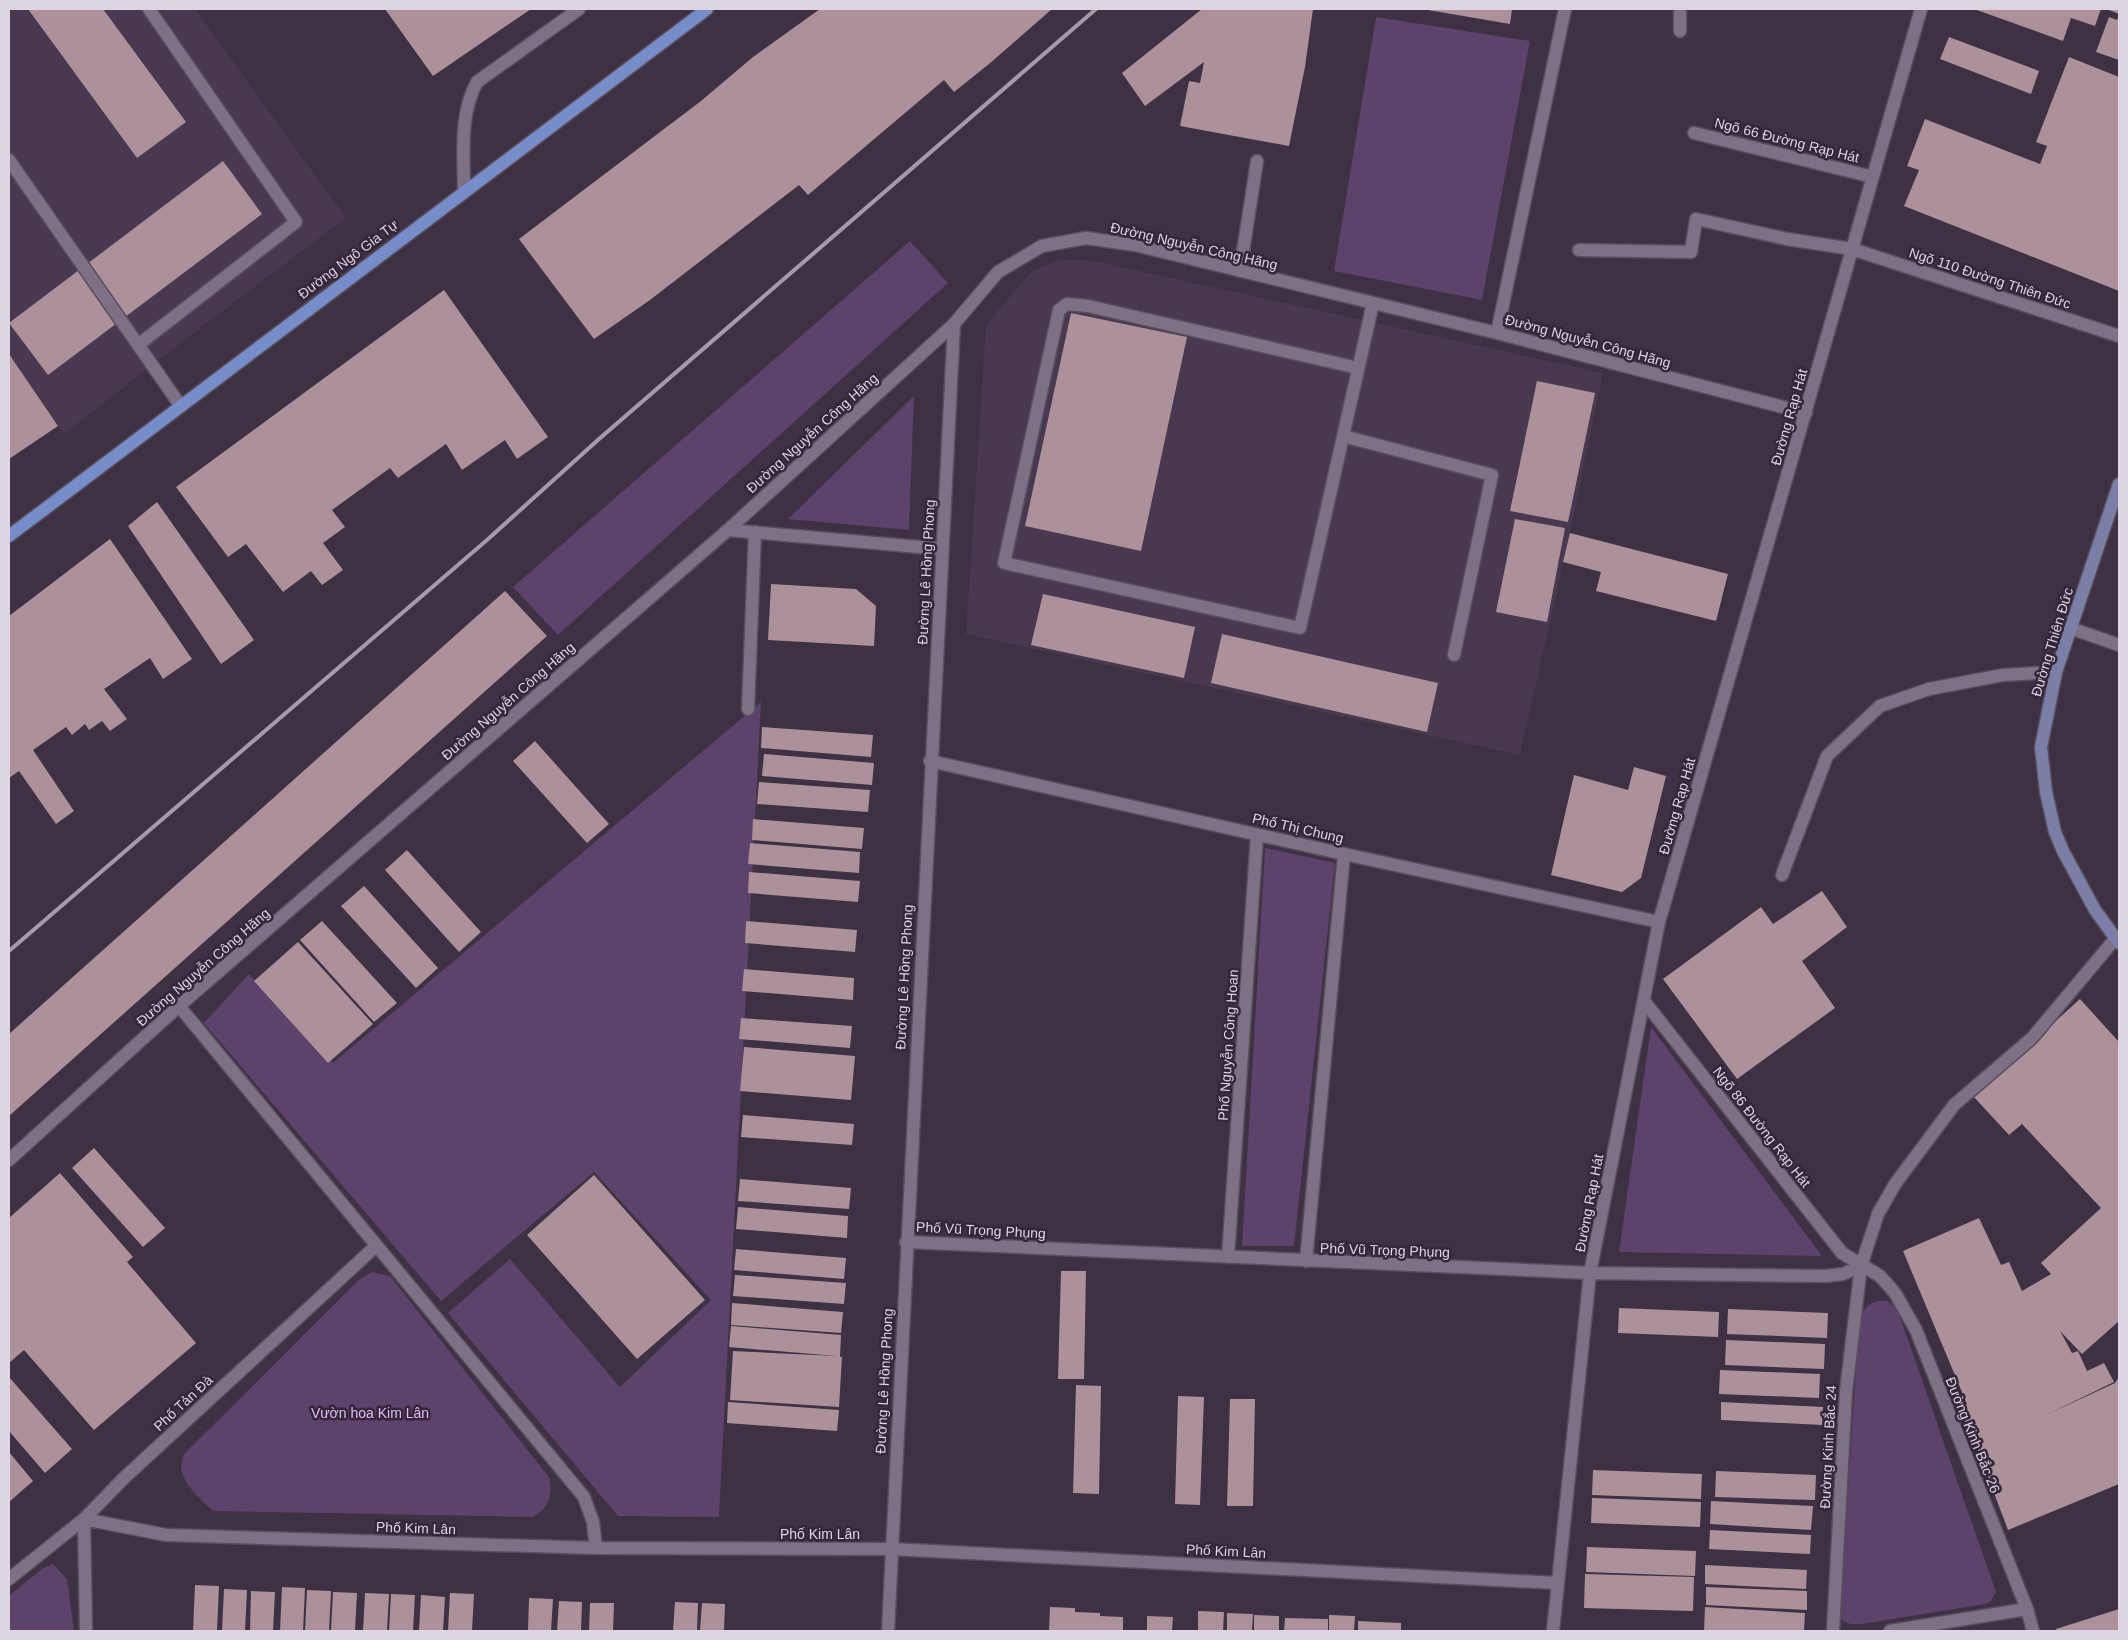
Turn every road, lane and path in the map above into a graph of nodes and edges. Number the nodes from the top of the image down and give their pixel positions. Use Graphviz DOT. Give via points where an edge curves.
graph roads {
  1 [pos="149,9"];
  2 [pos="579,9"];
  3 [pos="707,9"];
  4 [pos="1565,9"];
  5 [pos="1680,9"];
  6 [pos="1921,9"];
  7 [pos="1680,31"];
  8 [pos="1694,133"];
  9 [pos="9,160"];
  10 [pos="1257,161"];
  11 [pos="1873,177"];
  12 [pos="464,191"];
  13 [pos="1852,249"];
  14 [pos="1578,250"];
  15 [pos="1240,271"];
  16 [pos="1373,302"];
  17 [pos="954,324"];
  18 [pos="1497,333"];
  19 [pos="2119,336"];
  20 [pos="138,345"];
  21 [pos="1358,368"];
  22 [pos="180,405"];
  23 [pos="1806,413"];
  24 [pos="1343,436"];
  25 [pos="2119,484"];
  26 [pos="728,530"];
  27 [pos="755,532"];
  28 [pos="9,536"];
  29 [pos="942,549"];
  30 [pos="2070,628"];
  31 [pos="2119,645"];
  32 [pos="1454,655"];
  33 [pos="2056,672"];
  34 [pos="748,709"];
  35 [pos="930,761"];
  36 [pos="1257,835"];
  37 [pos="1344,854"];
  38 [pos="1782,874"];
  39 [pos="1659,922"];
  40 [pos="2117,941"];
  41 [pos="1644,1001"];
  42 [pos="179,1006"];
  43 [pos="9,1160"];
  44 [pos="906,1242"];
  45 [pos="376,1246"];
  46 [pos="1228,1257"];
  47 [pos="1306,1261"];
  48 [pos="1861,1266"];
  49 [pos="1590,1273"];
  50 [pos="84,1519"];
  51 [pos="596,1548"];
  52 [pos="891,1549"];
  53 [pos="9,1579"];
  54 [pos="1558,1583"];
  55 [pos="2027,1610"];
  56 [pos="86,1631"];
  57 [pos="888,1631"];
  58 [pos="1553,1631"];
  59 [pos="1833,1631"];
  60 [pos="1890,1631"];
  61 [pos="2033,1631"];
  1 -- 20 [label="street" via="296,222"];
  2 -- 12 [label="street" via="477,82 470,95 465,124"];
  3 -- 12 [label="main road, Đường Ngô Gia Tự"];
  4 -- 18 [label="street"];
  5 -- 7 [label="street"];
  6 -- 11 [label="street, Đường Rạp Hát"];
  8 -- 11 [label="street, Ngõ 66 Đường Rạp Hát"];
  9 -- 20 [label="street"];
  10 -- 15 [label="street"];
  11 -- 13 [label="street, Đường Rạp Hát"];
  12 -- 22 [label="main road, Đường Ngô Gia Tự"];
  13 -- 14 [label="street, Ngõ 110 Đường Thiên Đức" via="1696,219 1691,252"];
  13 -- 19 [label="street, Ngõ 110 Đường Thiên Đức"];
  13 -- 23 [label="street, Đường Rạp Hát"];
  15 -- 16 [label="street, Đường Nguyễn Công Hãng"];
  15 -- 17 [label="street, Đường Nguyễn Công Hãng" via="1135,245 1086,238 1042,246 998,272"];
  16 -- 18 [label="street, Đường Nguyễn Công Hãng"];
  16 -- 21 [label="street"];
  17 -- 26 [label="street, Đường Nguyễn Công Hãng"];
  17 -- 29 [label="street, Đường Lê Hồng Phong"];
  18 -- 23 [label="street, Đường Nguyễn Công Hãng"];
  20 -- 22 [label="street"];
  21 -- 24 [label="street"];
  21 -- 24 [label="street" via="1088,306 1067,304 1058,310 1004,563 1300,628"];
  22 -- 28 [label="main road, Đường Ngô Gia Tự"];
  23 -- 39 [label="street, Đường Rạp Hát"];
  24 -- 32 [label="street" via="1492,475"];
  25 -- 30 [label="main road, Đường Thiên Đức"];
  26 -- 27 [label="street"];
  26 -- 42 [label="street, Đường Nguyễn Công Hãng"];
  27 -- 29 [label="street"];
  27 -- 34 [label="street"];
  29 -- 35 [label="street, Đường Lê Hồng Phong"];
  30 -- 31 [label="street"];
  30 -- 33 [label="main road, Đường Thiên Đức"];
  33 -- 38 [label="street" via="1994,676 1929,690 1880,706 1827,756"];
  33 -- 40 [label="main road, Đường Thiên Đức" via="2041,747 2050,813 2063,851 2095,910"];
  35 -- 36 [label="street, Phố Thị Chung"];
  35 -- 44 [label="street, Đường Lê Hồng Phong"];
  36 -- 37 [label="street, Phố Thị Chung"];
  36 -- 46 [label="street, Phố Nguyễn Công Hoan"];
  37 -- 39 [label="street, Phố Thị Chung"];
  37 -- 47 [label="street"];
  39 -- 41 [label="street, Đường Rạp Hát"];
  40 -- 48 [label="street, Đường Kinh Bắc 24" via="2032,1038 1954,1105 1895,1184 1878,1214"];
  41 -- 48 [label="street, Ngõ 86 Đường Rạp Hát" via="1842,1253"];
  41 -- 49 [label="street, Đường Rạp Hát"];
  42 -- 43 [label="street, Đường Nguyễn Công Hãng"];
  42 -- 45 [label="street"];
  44 -- 46 [label="street, Phố Vũ Trọng Phụng"];
  44 -- 52 [label="street, Đường Lê Hồng Phong"];
  45 -- 50 [label="street, Phố Tản Đà" via="124,1478"];
  45 -- 51 [label="street" via="584,1497 593,1522"];
  46 -- 47 [label="street, Phố Vũ Trọng Phụng"];
  47 -- 49 [label="street, Phố Vũ Trọng Phụng"];
  48 -- 49 [label="street, Phố Vũ Trọng Phụng" via="1843,1274 1825,1276"];
  48 -- 55 [label="street, Đường Kinh Bắc 26" via="1880,1276 1895,1293 1916,1330"];
  48 -- 59 [label="street, Đường Kinh Bắc 24" via="1846,1391"];
  49 -- 54 [label="street, Đường Rạp Hát"];
  50 -- 51 [label="street, Phố Kim Lân" via="166,1535"];
  50 -- 53 [label="street, Phố Tản Đà"];
  50 -- 56 [label="street"];
  51 -- 52 [label="street, Phố Kim Lân"];
  52 -- 54 [label="street, Phố Kim Lân"];
  52 -- 57 [label="street, Đường Lê Hồng Phong"];
  54 -- 58 [label="street, Đường Rạp Hát"];
  55 -- 60 [label="street"];
  55 -- 61 [label="street, Đường Kinh Bắc 26"];
}
